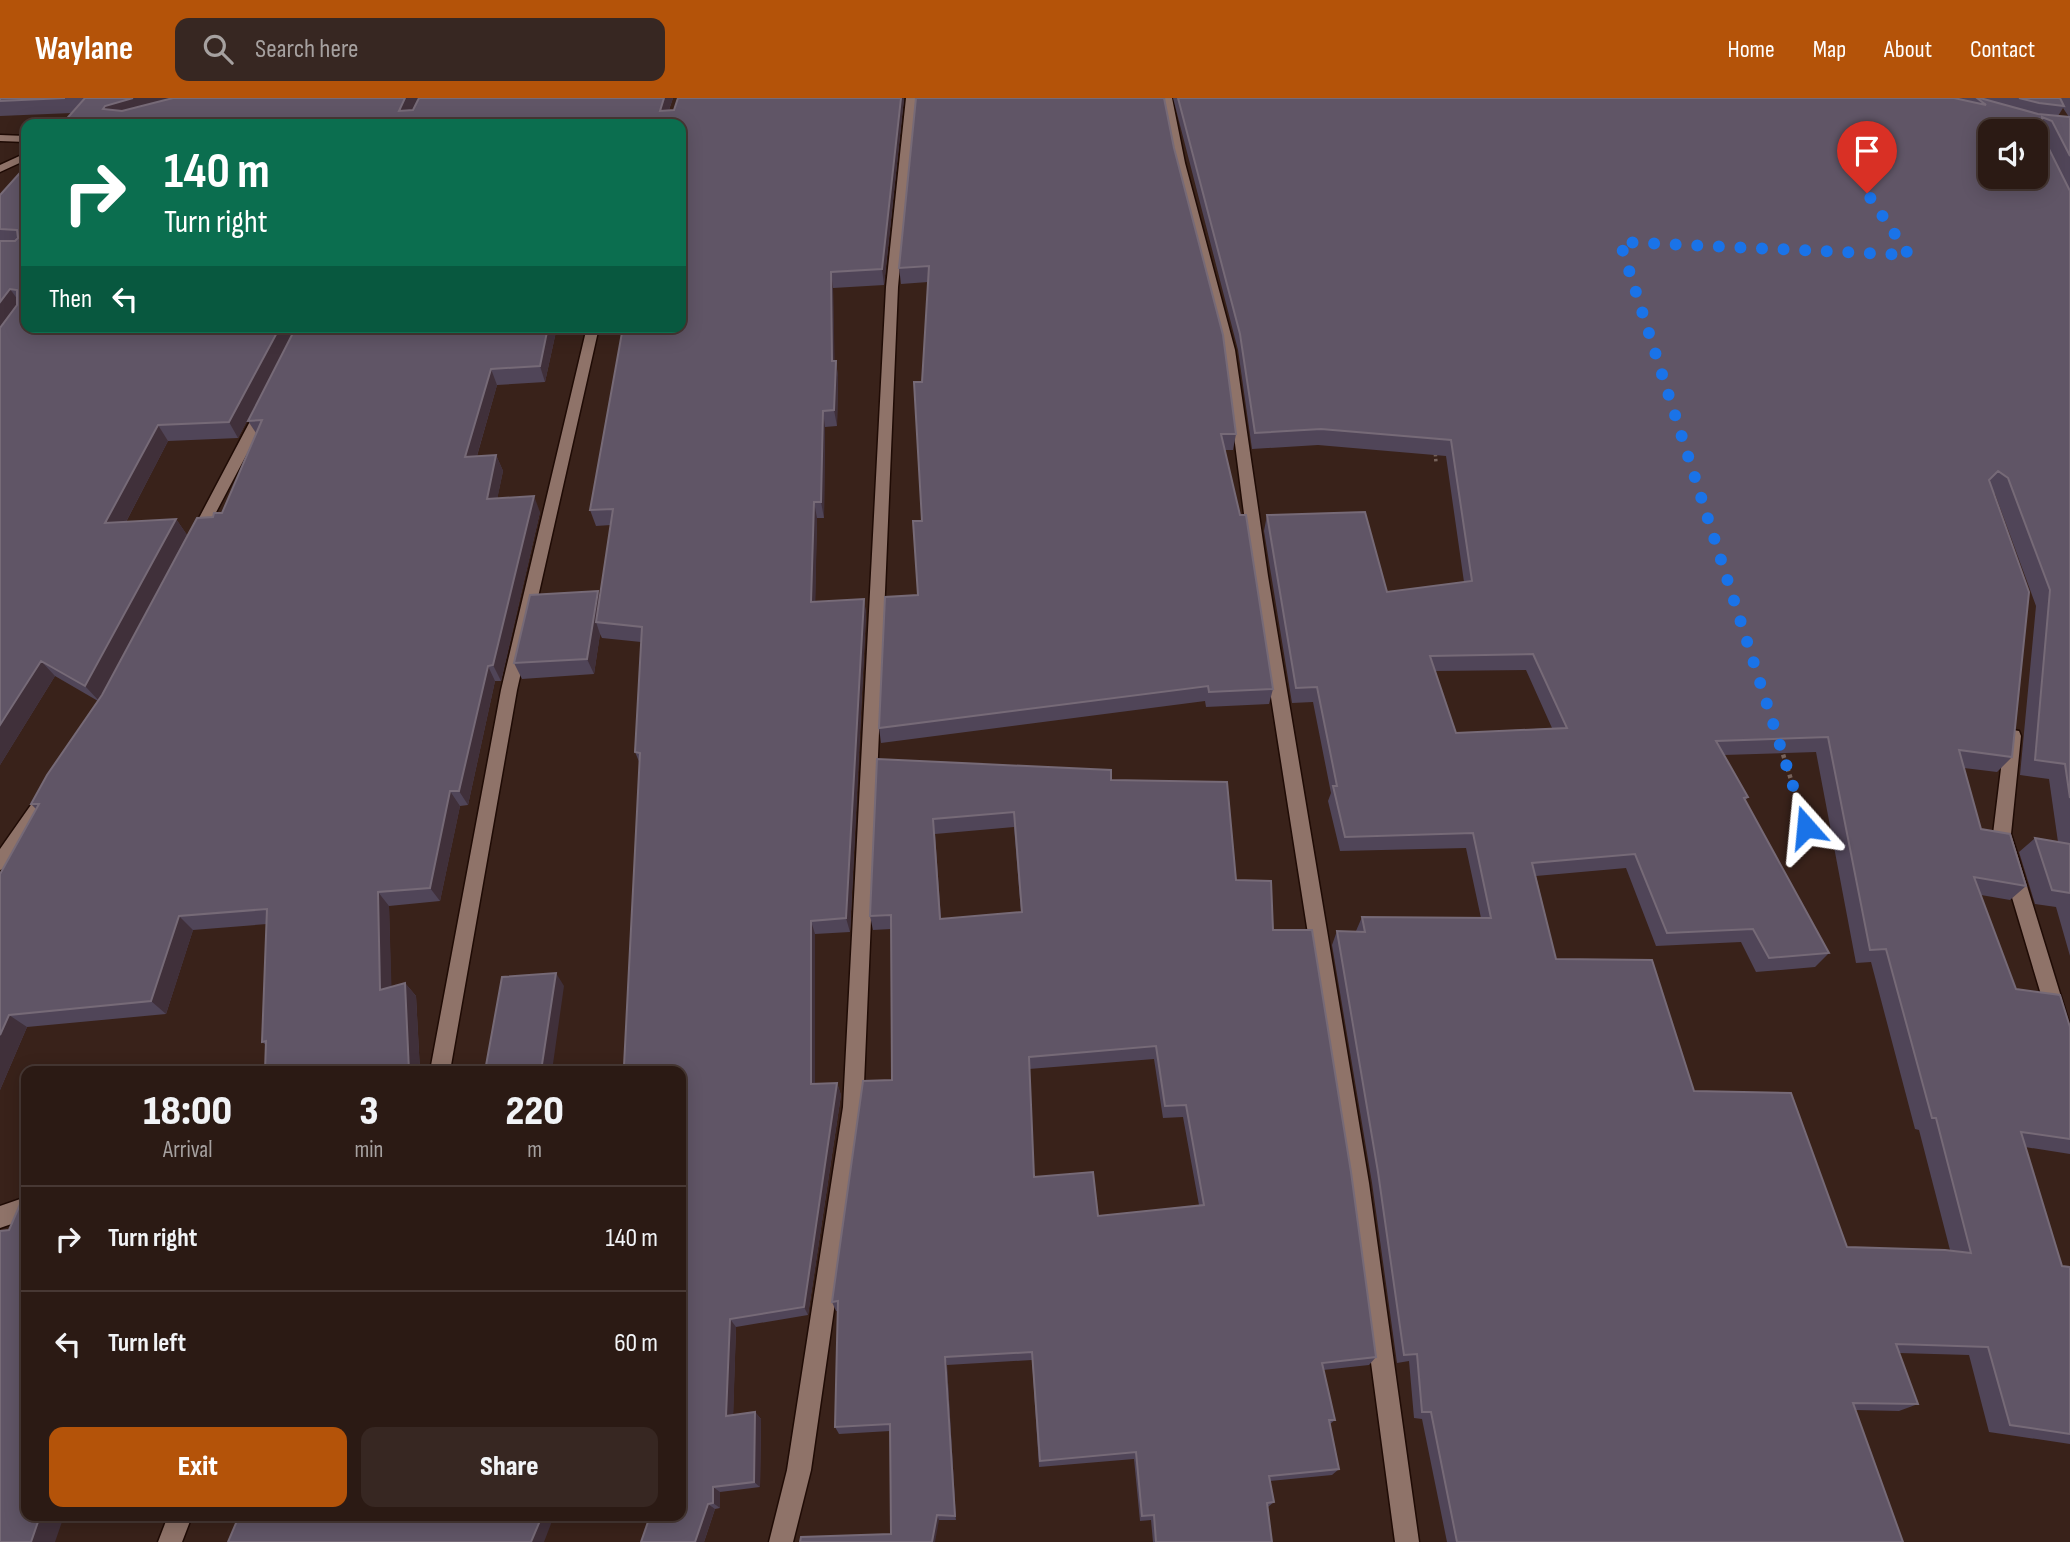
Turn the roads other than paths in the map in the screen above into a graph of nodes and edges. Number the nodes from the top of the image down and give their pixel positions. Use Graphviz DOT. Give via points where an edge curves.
graph roads {
  1 [pos="911,98"];
  2 [pos="1167,98"];
  3 [pos="0,138"];
  4 [pos="21,139"];
  5 [pos="21,158"];
  6 [pos="0,169"];
  7 [pos="592,333"];
  8 [pos="268,400"];
  9 [pos="191,547"];
  10 [pos="2015,714"];
  11 [pos="54,784"];
  12 [pos="0,863"];
  13 [pos="2070,1058"];
  14 [pos="441,1066"];
  15 [pos="21,1210"];
  16 [pos="0,1217"];
  17 [pos="178,1521"];
  18 [pos="170,1542"];
  19 [pos="781,1542"];
  20 [pos="1407,1542"];
  1 -- 19 [label="street" via="892,286 853,1107 799,1470"];
  2 -- 20 [label="street" via="1229,351 1262,590 1358,1182"];
  3 -- 4 [label="street"];
  5 -- 6 [label="street"];
  7 -- 14 [label="street" via="509,690"];
  8 -- 9 [label="street"];
  10 -- 13 [label="street" via="2002,834"];
  11 -- 12 [label="street"];
  15 -- 16 [label="street"];
  17 -- 18 [label="street"];
}
